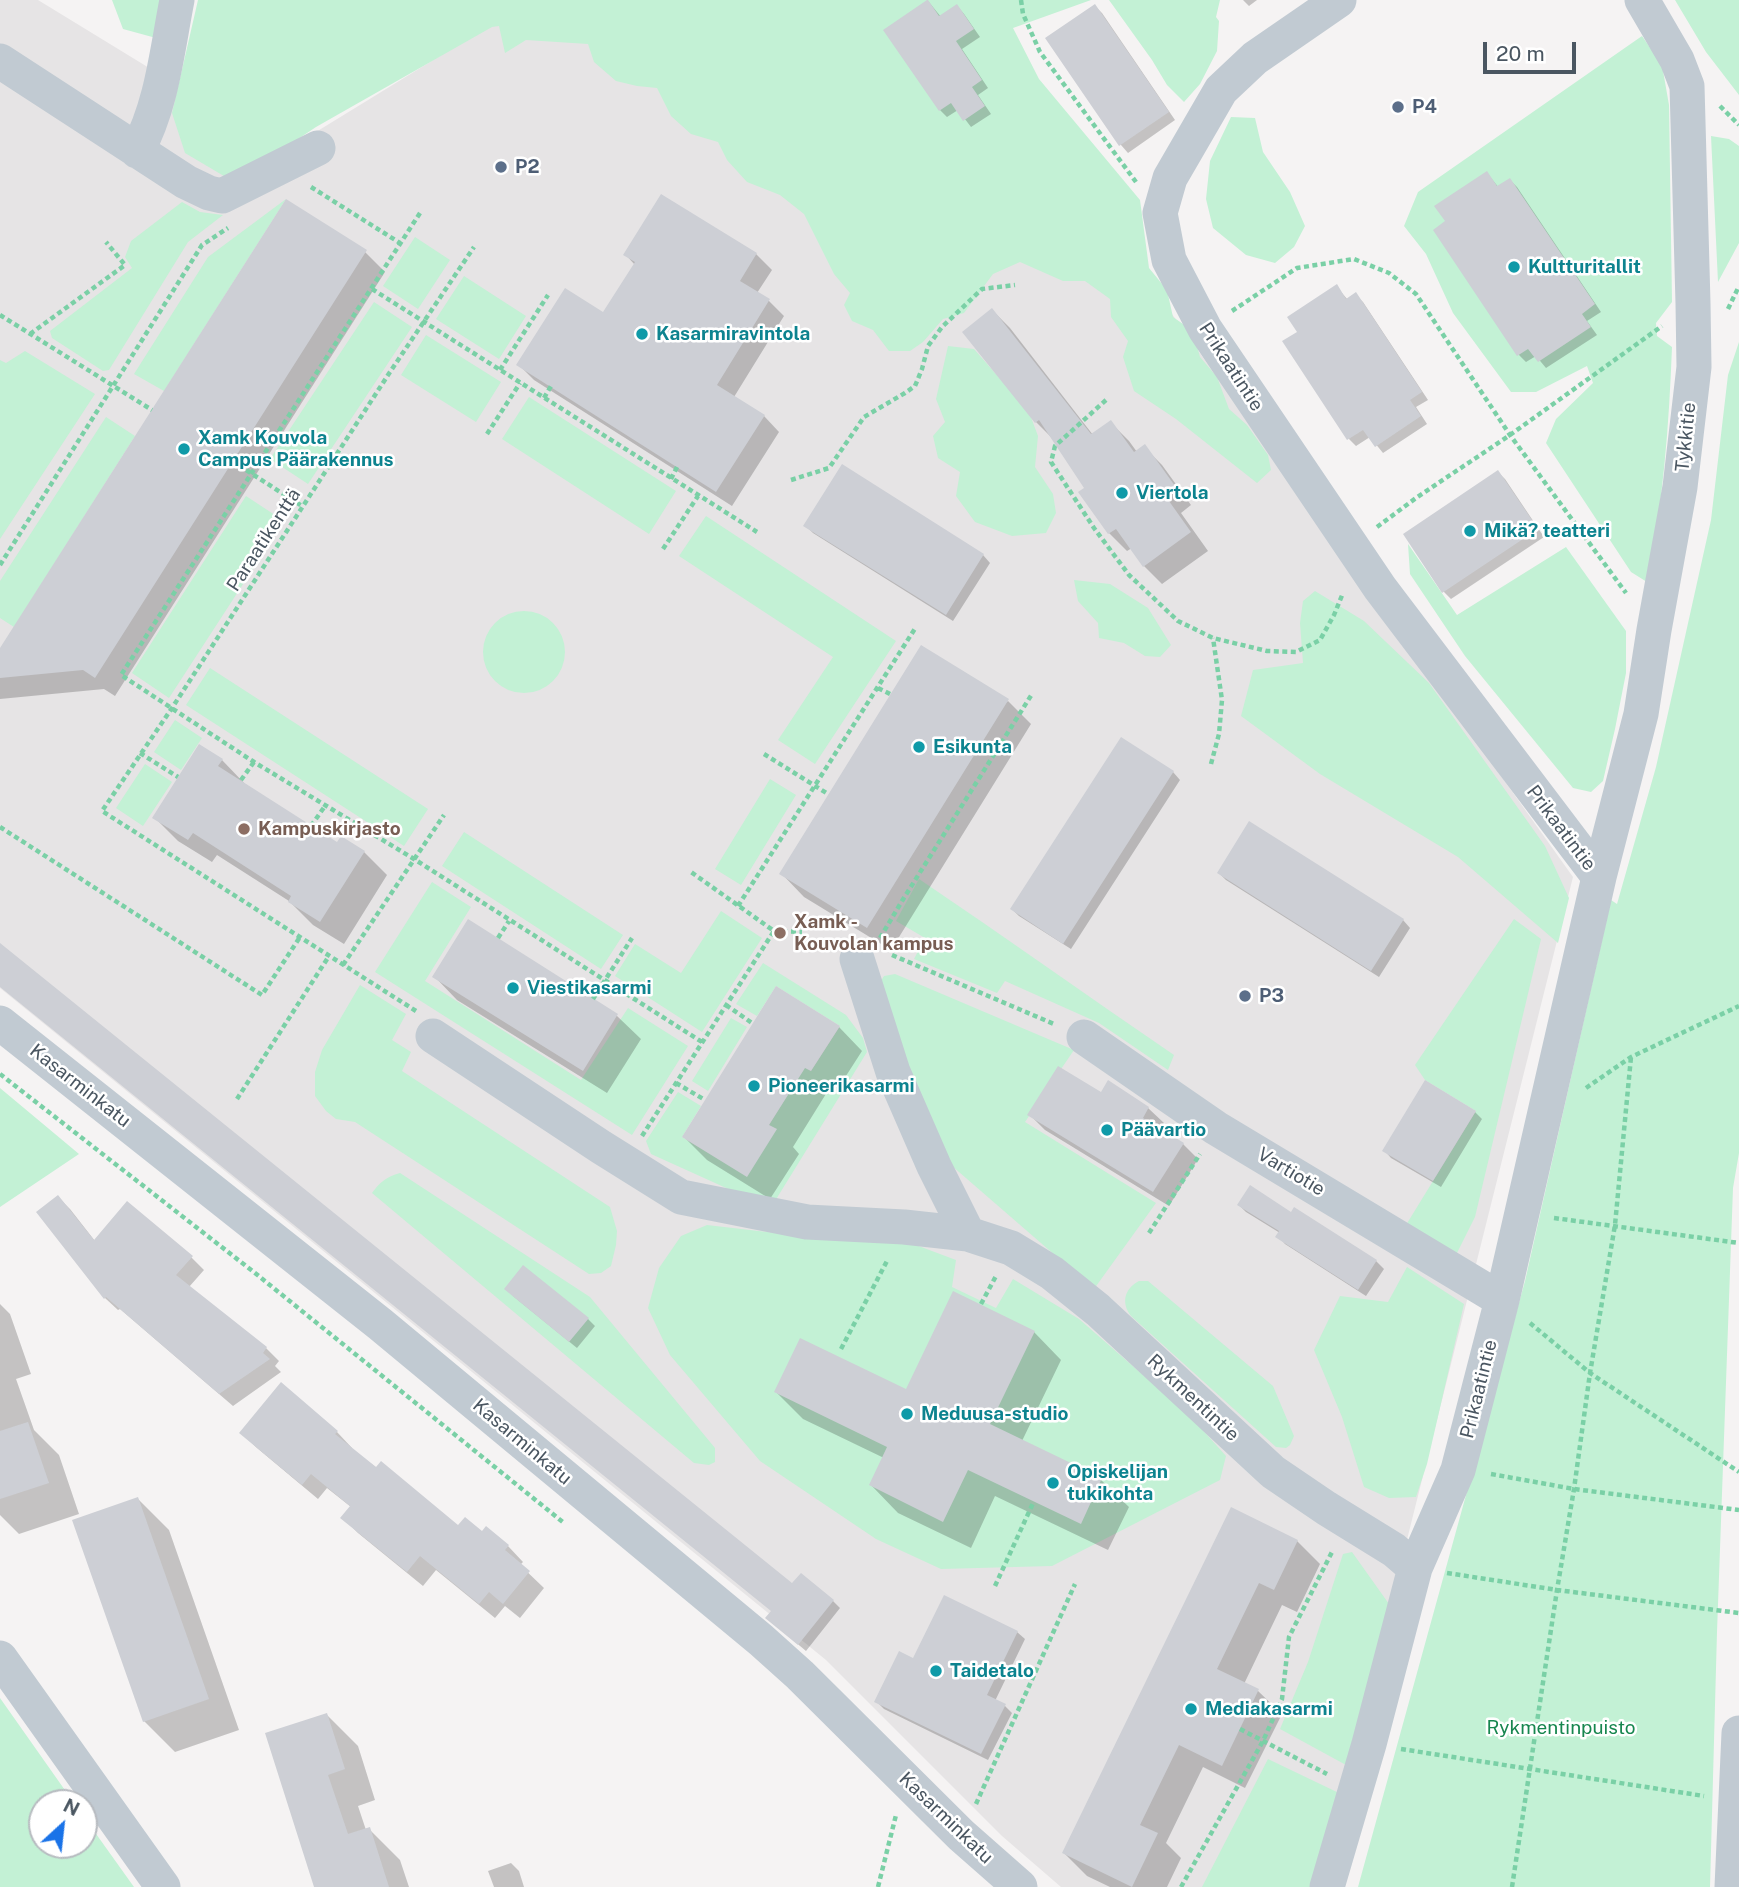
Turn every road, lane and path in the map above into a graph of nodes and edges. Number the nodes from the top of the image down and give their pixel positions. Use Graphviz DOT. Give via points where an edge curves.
graph roads {
  1 [pos="177,0"];
  2 [pos="1021,0"];
  3 [pos="1339,0"];
  4 [pos="1642,0"];
  5 [pos="0,61"];
  6 [pos="318,148"];
  7 [pos="137,151"];
  8 [pos="311,187"];
  9 [pos="420,213"];
  10 [pos="1160,213"];
  11 [pos="235,223"];
  12 [pos="106,242"];
  13 [pos="400,243"];
  14 [pos="474,247"];
  15 [pos="1015,285"];
  16 [pos="372,289"];
  17 [pos="548,295"];
  18 [pos="1693,303"];
  19 [pos="0,315"];
  20 [pos="425,322"];
  21 [pos="1205,329"];
  22 [pos="30,334"];
  23 [pos="500,370"];
  24 [pos="520,383"];
  25 [pos="114,385"];
  26 [pos="551,386"];
  27 [pos="544,398"];
  28 [pos="1106,400"];
  29 [pos="152,410"];
  30 [pos="487,434"];
  31 [pos="1510,435"];
  32 [pos="232,461"];
  33 [pos="677,467"];
  34 [pos="251,474"];
  35 [pos="671,479"];
  36 [pos="791,480"];
  37 [pos="698,496"];
  38 [pos="302,506"];
  39 [pos="757,532"];
  40 [pos="1352,546"];
  41 [pos="663,549"];
  42 [pos="0,565"];
  43 [pos="1347,582"];
  44 [pos="916,627"];
  45 [pos="1654,630"];
  46 [pos="1213,638"];
  47 [pos="878,688"];
  48 [pos="890,694"];
  49 [pos="1032,694"];
  50 [pos="172,708"];
  51 [pos="140,753"];
  52 [pos="764,754"];
  53 [pos="254,762"];
  54 [pos="1211,764"];
  55 [pos="178,777"];
  56 [pos="241,780"];
  57 [pos="815,787"];
  58 [pos="828,794"];
  59 [pos="325,806"];
  60 [pos="444,815"];
  61 [pos="311,826"];
  62 [pos="0,827"];
  63 [pos="414,859"];
  64 [pos="691,872"];
  65 [pos="1599,877"];
  66 [pos="738,906"];
  67 [pos="509,921"];
  68 [pos="774,931"];
  69 [pos="802,932"];
  70 [pos="300,937"];
  71 [pos="498,938"];
  72 [pos="632,938"];
  73 [pos="866,954"];
  74 [pos="328,956"];
  75 [pos="343,965"];
  76 [pos="604,981"];
  77 [pos="593,999"];
  78 [pos="726,1005"];
  79 [pos="1739,1006"];
  80 [pos="0,1023"];
  81 [pos="752,1023"];
  82 [pos="433,1036"];
  83 [pos="1084,1037"];
  84 [pos="702,1042"];
  85 [pos="1631,1057"];
  86 [pos="0,1074"];
  87 [pos="676,1083"];
  88 [pos="237,1099"];
  89 [pos="705,1100"];
  90 [pos="1545,1116"];
  91 [pos="1216,1128"];
  92 [pos="624,1162"];
  93 [pos="1522,1214"];
  94 [pos="1615,1225"];
  95 [pos="904,1227"];
  96 [pos="1149,1233"];
  97 [pos="968,1234"];
  98 [pos="1739,1243"];
  99 [pos="1502,1300"];
  100 [pos="841,1349"];
  101 [pos="1590,1373"];
  102 [pos="1739,1472"];
  103 [pos="1487,1473"];
  104 [pos="1574,1489"];
  105 [pos="1034,1502"];
  106 [pos="1739,1510"];
  107 [pos="1347,1521"];
  108 [pos="565,1524"];
  109 [pos="1415,1568"];
  110 [pos="1075,1584"];
  111 [pos="995,1586"];
  112 [pos="1557,1590"];
  113 [pos="1739,1613"];
  114 [pos="0,1658"];
  115 [pos="1240,1729"];
  116 [pos="1739,1733"];
  117 [pos="1263,1741"];
  118 [pos="1369,1744"];
  119 [pos="1530,1768"];
  120 [pos="1356,1789"];
  121 [pos="1736,1801"];
  122 [pos="904,1823"];
  123 [pos="961,1835"];
  124 [pos="163,1887"];
  125 [pos="878,1887"];
  126 [pos="1020,1887"];
  127 [pos="1181,1887"];
  128 [pos="1327,1887"];
  129 [pos="1511,1887"];
  130 [pos="1732,1887"];
  1 -- 7 [label="street" via="161,85 149,129"];
  2 -- 10 [label="path" via="1040,52"];
  3 -- 10 [label="street, Prikaatintie" via="1255,58 1221,90 1170,178"];
  4 -- 18 [label="street, Tykkitie" via="1686,86"];
  5 -- 7 [label="street"];
  6 -- 7 [label="street" via="222,196 186,182"];
  8 -- 13 [label="path"];
  9 -- 13 [label="path"];
  10 -- 21 [label="street, Prikaatintie" via="1169,260"];
  11 -- 25 [label="path" via="202,245"];
  12 -- 22 [label="path" via="125,265"];
  13 -- 16 [label="path"];
  14 -- 20 [label="path, Paraatikenttä"];
  15 -- 36 [label="path" via="982,289 928,346 915,386 864,417 830,468"];
  16 -- 20 [label="path"];
  16 -- 34 [label="path"];
  17 -- 23 [label="path"];
  18 -- 31 [label="path"];
  18 -- 45 [label="street, Tykkitie" via="1694,367 1680,487"];
  19 -- 22 [label="path"];
  20 -- 23 [label="path"];
  20 -- 38 [label="path, Paraatikenttä"];
  21 -- 31 [label="path" via="1297,268 1354,259 1389,273 1416,294"];
  21 -- 40 [label="street, Prikaatintie"];
  22 -- 25 [label="path"];
  23 -- 24 [label="path"];
  24 -- 27 [label="path"];
  24 -- 30 [label="path"];
  25 -- 29 [label="path"];
  25 -- 42 [label="path"];
  26 -- 27 [label="path"];
  27 -- 35 [label="path"];
  28 -- 46 [label="path" via="1055,446 1051,462 1129,575 1178,621"];
  31 -- 40 [label="path"];
  31 -- 45 [label="path"];
  32 -- 34 [label="path"];
  33 -- 35 [label="path"];
  34 -- 38 [label="path"];
  34 -- 50 [label="path" via="121,675"];
  35 -- 37 [label="path"];
  37 -- 39 [label="path"];
  37 -- 41 [label="path"];
  38 -- 50 [label="path, Paraatikenttä"];
  40 -- 65 [label="street, Prikaatintie"];
  43 -- 46 [label="path" via="1320,640 1296,652 1267,651"];
  44 -- 47 [label="path"];
  45 -- 65 [label="street, Tykkitie" via="1640,713"];
  46 -- 54 [label="path" via="1222,701"];
  47 -- 48 [label="path"];
  47 -- 57 [label="path"];
  49 -- 73 [label="path"];
  50 -- 51 [label="path, Paraatikenttä"];
  50 -- 53 [label="path"];
  51 -- 55 [label="path"];
  51 -- 70 [label="path, Paraatikenttä" via="102,811"];
  52 -- 57 [label="path"];
  53 -- 56 [label="path"];
  53 -- 59 [label="path"];
  57 -- 58 [label="path"];
  57 -- 66 [label="path"];
  59 -- 61 [label="path"];
  59 -- 63 [label="path"];
  60 -- 63 [label="path"];
  62 -- 70 [label="path" via="262,995"];
  63 -- 67 [label="path"];
  63 -- 75 [label="path"];
  64 -- 66 [label="path"];
  65 -- 90 [label="street, Prikaatintie"];
  66 -- 68 [label="path"];
  67 -- 71 [label="path"];
  67 -- 76 [label="path"];
  68 -- 69 [label="path"];
  68 -- 78 [label="path"];
  70 -- 74 [label="path"];
  72 -- 76 [label="path"];
  73 -- 83 [label="path"];
  73 -- 97 [label="street" via="893,1072"];
  74 -- 75 [label="path"];
  74 -- 88 [label="path"];
  75 -- 82 [label="path" via="439,1026"];
  76 -- 77 [label="path"];
  76 -- 84 [label="path"];
  78 -- 81 [label="path"];
  78 -- 84 [label="path"];
  79 -- 85 [label="path"];
  80 -- 123 [label="street, Kasarminkatu" via="380,1324 761,1640"];
  82 -- 92 [label="street, Rykmentintie"];
  83 -- 91 [label="street, Vartiotie"];
  84 -- 87 [label="path"];
  85 -- 90 [label="path"];
  85 -- 94 [label="path"];
  86 -- 108 [label="path"];
  87 -- 89 [label="path"];
  87 -- 92 [label="path"];
  90 -- 93 [label="street, Prikaatintie"];
  91 -- 96 [label="path"];
  91 -- 99 [label="street, Vartiotie"];
  92 -- 95 [label="street, Rykmentintie" via="681,1197 807,1222"];
  93 -- 94 [label="path"];
  93 -- 99 [label="street, Prikaatintie"];
  94 -- 98 [label="path"];
  94 -- 101 [label="path"];
  95 -- 97 [label="street, Rykmentintie"];
  95 -- 100 [label="path"];
  97 -- 107 [label="street, Rykmentintie" via="1011,1248 1052,1273 1273,1472"];
  99 -- 101 [label="path"];
  99 -- 109 [label="street, Prikaatintie" via="1458,1470"];
  101 -- 102 [label="path"];
  101 -- 104 [label="path"];
  103 -- 104 [label="path"];
  104 -- 106 [label="path"];
  104 -- 112 [label="path"];
  105 -- 111 [label="path"];
  107 -- 109 [label="street, Rykmentintie"];
  107 -- 117 [label="path" via="1289,1637 1282,1699"];
  109 -- 112 [label="path"];
  109 -- 118 [label="street, Prikaatintie"];
  110 -- 123 [label="path"];
  112 -- 113 [label="path"];
  112 -- 119 [label="path"];
  114 -- 124 [label="street"];
  115 -- 117 [label="path"];
  116 -- 121 [label="street"];
  117 -- 120 [label="path"];
  117 -- 127 [label="path"];
  118 -- 119 [label="path"];
  118 -- 120 [label="street, Prikaatintie"];
  119 -- 121 [label="path"];
  119 -- 129 [label="path"];
  120 -- 128 [label="street, Prikaatintie"];
  121 -- 130 [label="street"];
  122 -- 125 [label="path" via="896,1814"];
  123 -- 126 [label="street, Kasarminkatu"];
}
